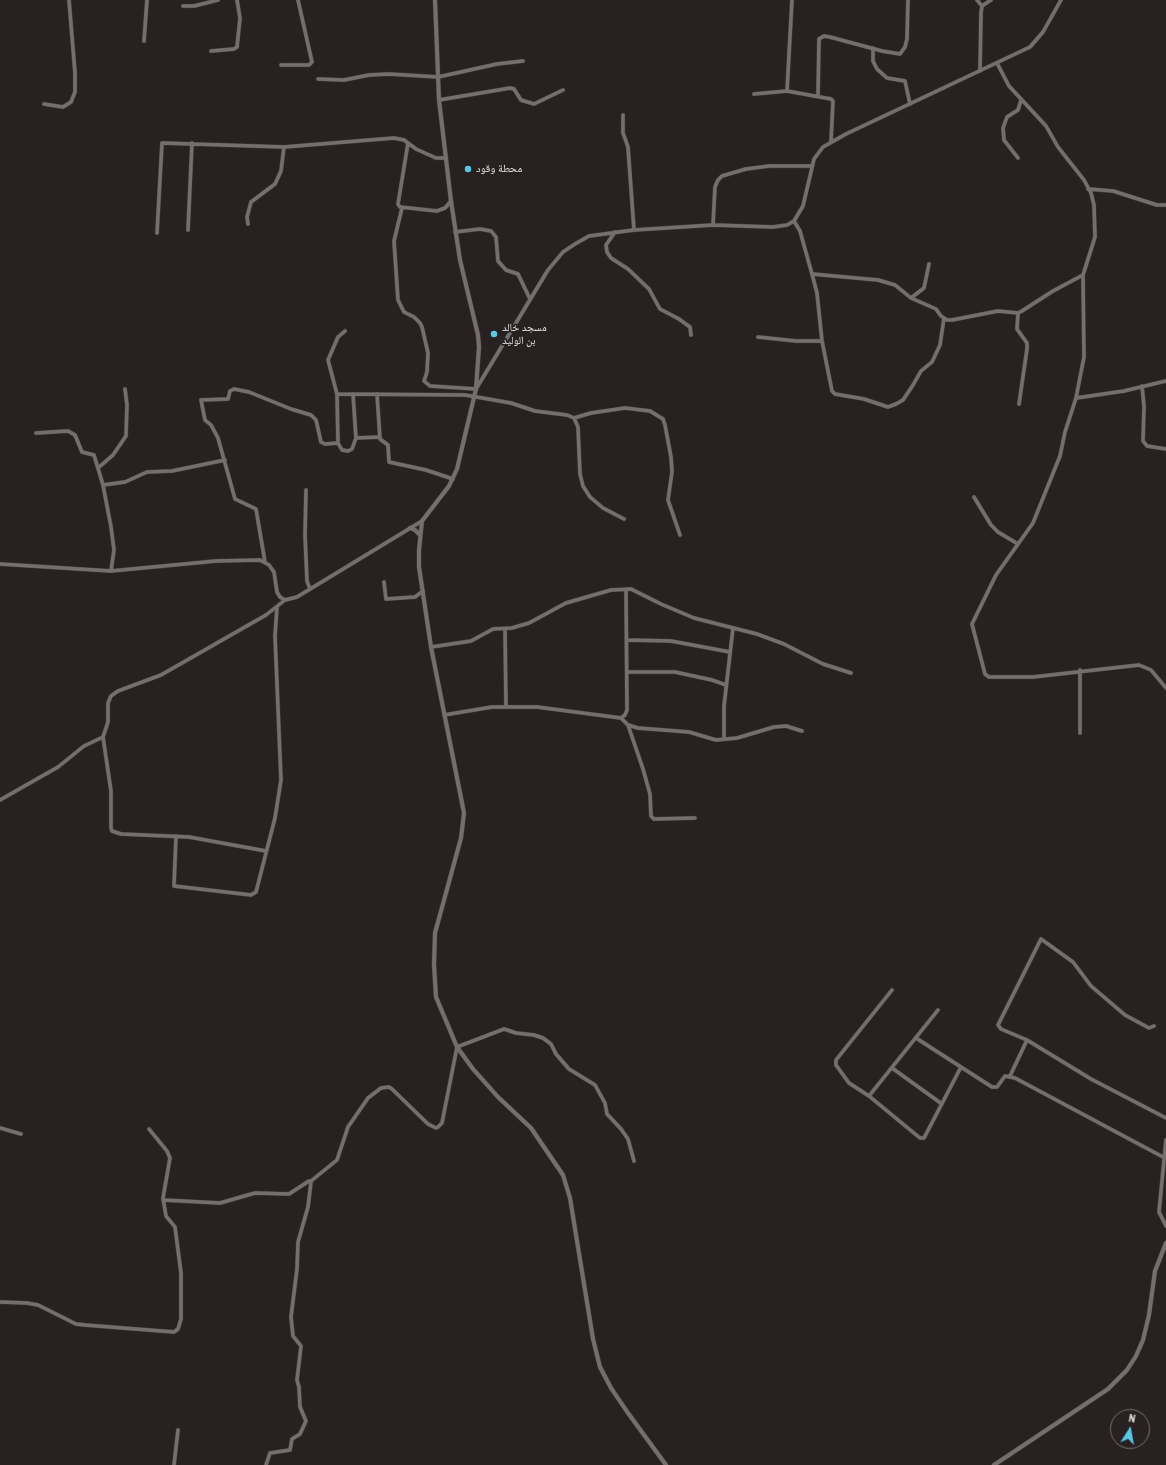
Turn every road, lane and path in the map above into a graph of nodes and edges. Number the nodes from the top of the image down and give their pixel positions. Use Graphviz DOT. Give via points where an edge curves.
graph roads {
  1 [pos="69,0"];
  2 [pos="147,0"];
  3 [pos="218,0"];
  4 [pos="238,0"];
  5 [pos="298,0"];
  6 [pos="435,0"];
  7 [pos="792,0"];
  8 [pos="908,0"];
  9 [pos="977,0"];
  10 [pos="991,0"];
  11 [pos="1061,0"];
  12 [pos="183,6"];
  13 [pos="982,6"];
  14 [pos="144,41"];
  15 [pos="873,48"];
  16 [pos="211,51"];
  17 [pos="523,61"];
  18 [pos="997,63"];
  19 [pos="281,65"];
  20 [pos="980,71"];
  21 [pos="438,76"];
  22 [pos="318,80"];
  23 [pos="563,90"];
  24 [pos="787,91"];
  25 [pos="754,94"];
  26 [pos="818,95"];
  27 [pos="439,100"];
  28 [pos="1021,100"];
  29 [pos="44,104"];
  30 [pos="910,104"];
  31 [pos="623,115"];
  32 [pos="831,141"];
  33 [pos="192,143"];
  34 [pos="408,143"];
  35 [pos="284,147"];
  36 [pos="446,158"];
  37 [pos="1018,158"];
  38 [pos="811,166"];
  39 [pos="1088,189"];
  40 [pos="451,201"];
  41 [pos="1166,205"];
  42 [pos="402,208"];
  43 [pos="794,221"];
  44 [pos="248,224"];
  45 [pos="713,225"];
  46 [pos="188,230"];
  47 [pos="634,230"];
  48 [pos="455,232"];
  49 [pos="615,232"];
  50 [pos="157,233"];
  51 [pos="929,264"];
  52 [pos="812,274"];
  53 [pos="1083,275"];
  54 [pos="911,298"];
  55 [pos="530,299"];
  56 [pos="1018,312"];
  57 [pos="944,318"];
  58 [pos="345,331"];
  59 [pos="691,334"];
  60 [pos="758,337"];
  61 [pos="822,341"];
  62 [pos="1166,381"];
  63 [pos="1142,386"];
  64 [pos="124,389"];
  65 [pos="476,389"];
  66 [pos="337,394"];
  67 [pos="353,394"];
  68 [pos="377,394"];
  69 [pos="474,396"];
  70 [pos="1076,398"];
  71 [pos="1019,404"];
  72 [pos="574,418"];
  73 [pos="36,432"];
  74 [pos="380,437"];
  75 [pos="356,438"];
  76 [pos="338,443"];
  77 [pos="1166,449"];
  78 [pos="225,460"];
  79 [pos="98,468"];
  80 [pos="453,479"];
  81 [pos="103,485"];
  82 [pos="306,490"];
  83 [pos="974,497"];
  84 [pos="624,519"];
  85 [pos="422,521"];
  86 [pos="410,528"];
  87 [pos="420,535"];
  88 [pos="680,535"];
  89 [pos="1018,544"];
  90 [pos="265,562"];
  91 [pos="0,564"];
  92 [pos="111,570"];
  93 [pos="384,582"];
  94 [pos="310,589"];
  95 [pos="626,589"];
  96 [pos="423,591"];
  97 [pos="285,600"];
  98 [pos="277,607"];
  99 [pos="733,628"];
  100 [pos="505,629"];
  101 [pos="627,640"];
  102 [pos="431,647"];
  103 [pos="730,652"];
  104 [pos="1080,670"];
  105 [pos="627,672"];
  106 [pos="852,673"];
  107 [pos="726,685"];
  108 [pos="1166,688"];
  109 [pos="506,707"];
  110 [pos="444,714"];
  111 [pos="621,718"];
  112 [pos="628,725"];
  113 [pos="802,731"];
  114 [pos="1080,733"];
  115 [pos="103,736"];
  116 [pos="724,739"];
  117 [pos="0,800"];
  118 [pos="695,818"];
  119 [pos="176,836"];
  120 [pos="266,851"];
  121 [pos="892,990"];
  122 [pos="938,1010"];
  123 [pos="1154,1026"];
  124 [pos="916,1038"];
  125 [pos="1026,1040"];
  126 [pos="457,1047"];
  127 [pos="961,1067"];
  128 [pos="892,1068"];
  129 [pos="1010,1076"];
  130 [pos="869,1096"];
  131 [pos="942,1104"];
  132 [pos="1166,1118"];
  133 [pos="0,1128"];
  134 [pos="149,1129"];
  135 [pos="20,1134"];
  136 [pos="1166,1140"];
  137 [pos="1164,1157"];
  138 [pos="634,1161"];
  139 [pos="311,1181"];
  140 [pos="163,1200"];
  141 [pos="1166,1226"];
  142 [pos="1166,1243"];
  143 [pos="0,1302"];
  144 [pos="178,1430"];
  145 [pos="174,1465"];
  146 [pos="266,1465"];
  147 [pos="666,1465"];
  148 [pos="994,1465"];
  1 -- 29 [label="street" via="75,92 71,102 64,107"];
  2 -- 14 [label="street"];
  3 -- 12 [label="street"];
  4 -- 16 [label="street" via="240,18 237,47"];
  5 -- 19 [label="street" via="312,62 309,65"];
  6 -- 21 [label="street"];
  7 -- 24 [label="street"];
  8 -- 15 [label="street" via="905,47 900,54"];
  9 -- 13 [label="street"];
  10 -- 13 [label="street"];
  11 -- 18 [label="street" via="1037,41"];
  13 -- 20 [label="street"];
  15 -- 26 [label="street" via="824,36 819,39"];
  15 -- 30 [label="street" via="873,61 877,69 887,78 905,82"];
  17 -- 21 [label="street"];
  18 -- 20 [label="street"];
  18 -- 28 [label="street" via="1009,86"];
  20 -- 30 [label="street"];
  21 -- 22 [label="street" via="389,74 344,80"];
  21 -- 27 [label="street"];
  23 -- 27 [label="street" via="534,104 521,100 514,89 510,88"];
  24 -- 25 [label="street"];
  24 -- 26 [label="street"];
  26 -- 32 [label="street" via="833,101"];
  27 -- 36 [label="street"];
  28 -- 37 [label="street" via="1018,110 1006,117 1003,128 1004,140"];
  28 -- 39 [label="street" via="1046,126"];
  30 -- 32 [label="street"];
  31 -- 47 [label="street"];
  32 -- 38 [label="street" via="818,152"];
  33 -- 35 [label="street"];
  33 -- 46 [label="street"];
  33 -- 50 [label="street" via="161,145"];
  34 -- 35 [label="street" via="400,138 394,138"];
  34 -- 36 [label="street" via="436,158"];
  34 -- 42 [label="street" via="398,204"];
  35 -- 44 [label="street" via="275,184 251,202"];
  36 -- 40 [label="street"];
  38 -- 43 [label="street" via="803,206"];
  38 -- 45 [label="street" via="769,166 722,176 715,188"];
  39 -- 41 [label="street" via="1113,191 1157,205"];
  39 -- 53 [label="street" via="1094,205 1095,237"];
  40 -- 42 [label="street" via="440,210"];
  40 -- 48 [label="street"];
  42 -- 65 [label="street" via="394,241 398,300 404,312 414,317 422,327 428,353 424,380 430,386"];
  43 -- 45 [label="street" via="787,225 773,226"];
  43 -- 52 [label="street" via="800,230"];
  45 -- 47 [label="street"];
  47 -- 49 [label="street"];
  48 -- 55 [label="street" via="480,229 491,231 496,237 498,261 506,270 518,274"];
  48 -- 65 [label="street" via="478,336"];
  49 -- 55 [label="street" via="589,236 563,252"];
  49 -- 59 [label="street" via="606,245 611,258 628,269 649,289 660,309 679,319 690,328"];
  51 -- 54 [label="street" via="924,288"];
  52 -- 54 [label="street" via="878,280 895,285"];
  52 -- 61 [label="street" via="817,293"];
  53 -- 56 [label="street"];
  53 -- 70 [label="street" via="1084,357"];
  54 -- 57 [label="street" via="936,309"];
  55 -- 65 [label="street"];
  56 -- 57 [label="street" via="998,311 952,320"];
  56 -- 71 [label="street" via="1017,329 1027,343"];
  57 -- 61 [label="street" via="940,345 932,362 921,371 903,400 888,407 833,392"];
  58 -- 66 [label="street" via="338,337 328,360"];
  60 -- 61 [label="street"];
  62 -- 63 [label="street"];
  63 -- 70 [label="street"];
  63 -- 77 [label="street" via="1143,441 1147,446"];
  64 -- 79 [label="street" via="128,417 126,436 113,455"];
  65 -- 69 [label="street"];
  66 -- 67 [label="street"];
  66 -- 76 [label="street"];
  67 -- 68 [label="street"];
  67 -- 75 [label="street"];
  68 -- 69 [label="street"];
  68 -- 74 [label="street"];
  69 -- 72 [label="street" via="511,402 535,411"];
  69 -- 80 [label="street"];
  70 -- 89 [label="street" via="1057,467 1033,523"];
  72 -- 84 [label="street" via="578,427 583,486 590,497 603,508"];
  72 -- 88 [label="street" via="625,408 650,411 663,419 672,472 668,500"];
  73 -- 79 [label="street" via="72,432 82,452 94,455"];
  74 -- 75 [label="street"];
  74 -- 80 [label="street" via="389,448 389,462"];
  75 -- 76 [label="street" via="352,449 348,451 342,450"];
  76 -- 78 [label="street" via="321,442 316,420 311,415 249,392 234,390 230,391 228,399 201,400 205,420 212,425"];
  78 -- 81 [label="street" via="172,471 147,472 125,482"];
  78 -- 90 [label="street" via="236,500 256,509"];
  79 -- 81 [label="street"];
  80 -- 85 [label="street" via="440,500"];
  81 -- 92 [label="street" via="114,550"];
  82 -- 94 [label="street" via="305,535 307,581"];
  83 -- 89 [label="street" via="991,525"];
  85 -- 86 [label="street"];
  85 -- 87 [label="street"];
  86 -- 87 [label="street"];
  86 -- 94 [label="street"];
  87 -- 96 [label="street" via="419,567"];
  89 -- 104 [label="street" via="996,575 972,624 985,674 995,677 1033,677"];
  90 -- 92 [label="street" via="246,560"];
  90 -- 97 [label="street" via="274,572 277,592"];
  91 -- 92 [label="street"];
  93 -- 96 [label="street" via="386,599 415,597"];
  94 -- 97 [label="street" via="297,597"];
  95 -- 99 [label="street" via="634,590 694,618"];
  95 -- 100 [label="street" via="611,590 566,603 529,623"];
  95 -- 101 [label="street"];
  96 -- 102 [label="street"];
  97 -- 98 [label="street"];
  98 -- 115 [label="street" via="161,675 111,696 108,703 108,722"];
  98 -- 120 [label="street" via="275,636 281,780"];
  99 -- 103 [label="street"];
  99 -- 106 [label="street" via="784,644 823,664"];
  100 -- 102 [label="street" via="487,631 471,641"];
  100 -- 109 [label="street"];
  101 -- 103 [label="street" via="671,641"];
  101 -- 105 [label="street"];
  102 -- 110 [label="street"];
  103 -- 107 [label="street"];
  104 -- 108 [label="street" via="1146,666 1156,674"];
  104 -- 114 [label="street"];
  105 -- 107 [label="street" via="675,672"];
  105 -- 111 [label="street" via="627,710"];
  107 -- 116 [label="street"];
  109 -- 110 [label="street"];
  109 -- 111 [label="street" via="537,707"];
  110 -- 126 [label="street" via="464,812 461,838 437,922 434,965 436,997"];
  111 -- 112 [label="street"];
  112 -- 116 [label="street" via="647,730 676,730 716,740"];
  112 -- 118 [label="street" via="650,794 654,819"];
  113 -- 116 [label="street" via="786,726 774,727 737,738"];
  115 -- 117 [label="street" via="84,746 58,767"];
  115 -- 119 [label="street" via="111,791 112,831 121,834"];
  119 -- 120 [label="street"];
  119 -- 120 [label="street" via="173,884 176,888 251,895 258,888"];
  121 -- 130 [label="street" via="835,1062 849,1083"];
  122 -- 124 [label="street"];
  123 -- 125 [label="street" via="1150,1029 1125,1015 1091,986 1073,962 1041,939 998,1025 1001,1029"];
  124 -- 127 [label="street"];
  124 -- 128 [label="street"];
  125 -- 129 [label="street"];
  125 -- 132 [label="street" via="1091,1079"];
  126 -- 138 [label="street" via="504,1029 543,1038 551,1044 569,1069 595,1085 605,1103 607,1114 628,1139"];
  126 -- 139 [label="street" via="440,1126 432,1127 389,1087 381,1088 368,1098 348,1127 337,1160"];
  126 -- 147 [label="street" via="481,1079 531,1128 563,1175 570,1198 600,1367 611,1388"];
  127 -- 129 [label="street" via="992,1087 997,1087 1004,1076"];
  127 -- 131 [label="street"];
  128 -- 130 [label="street"];
  128 -- 131 [label="street"];
  129 -- 137 [label="street"];
  130 -- 131 [label="street" via="920,1138 924,1138"];
  133 -- 135 [label="street"];
  134 -- 140 [label="street" via="170,1158"];
  136 -- 137 [label="street"];
  137 -- 141 [label="street" via="1159,1212"];
  139 -- 140 [label="street" via="289,1194 255,1193 220,1203"];
  139 -- 146 [label="street" via="308,1207 298,1242 291,1317 293,1336 301,1346 297,1380 300,1407 306,1421 300,1434 292,1439 290,1450 270,1453"];
  140 -- 143 [label="street" via="166,1216 175,1227 181,1273 181,1320 174,1332 76,1324 38,1305"];
  142 -- 148 [label="street" via="1155,1271 1143,1340 1127,1370 1108,1389"];
  144 -- 145 [label="street"];
}
